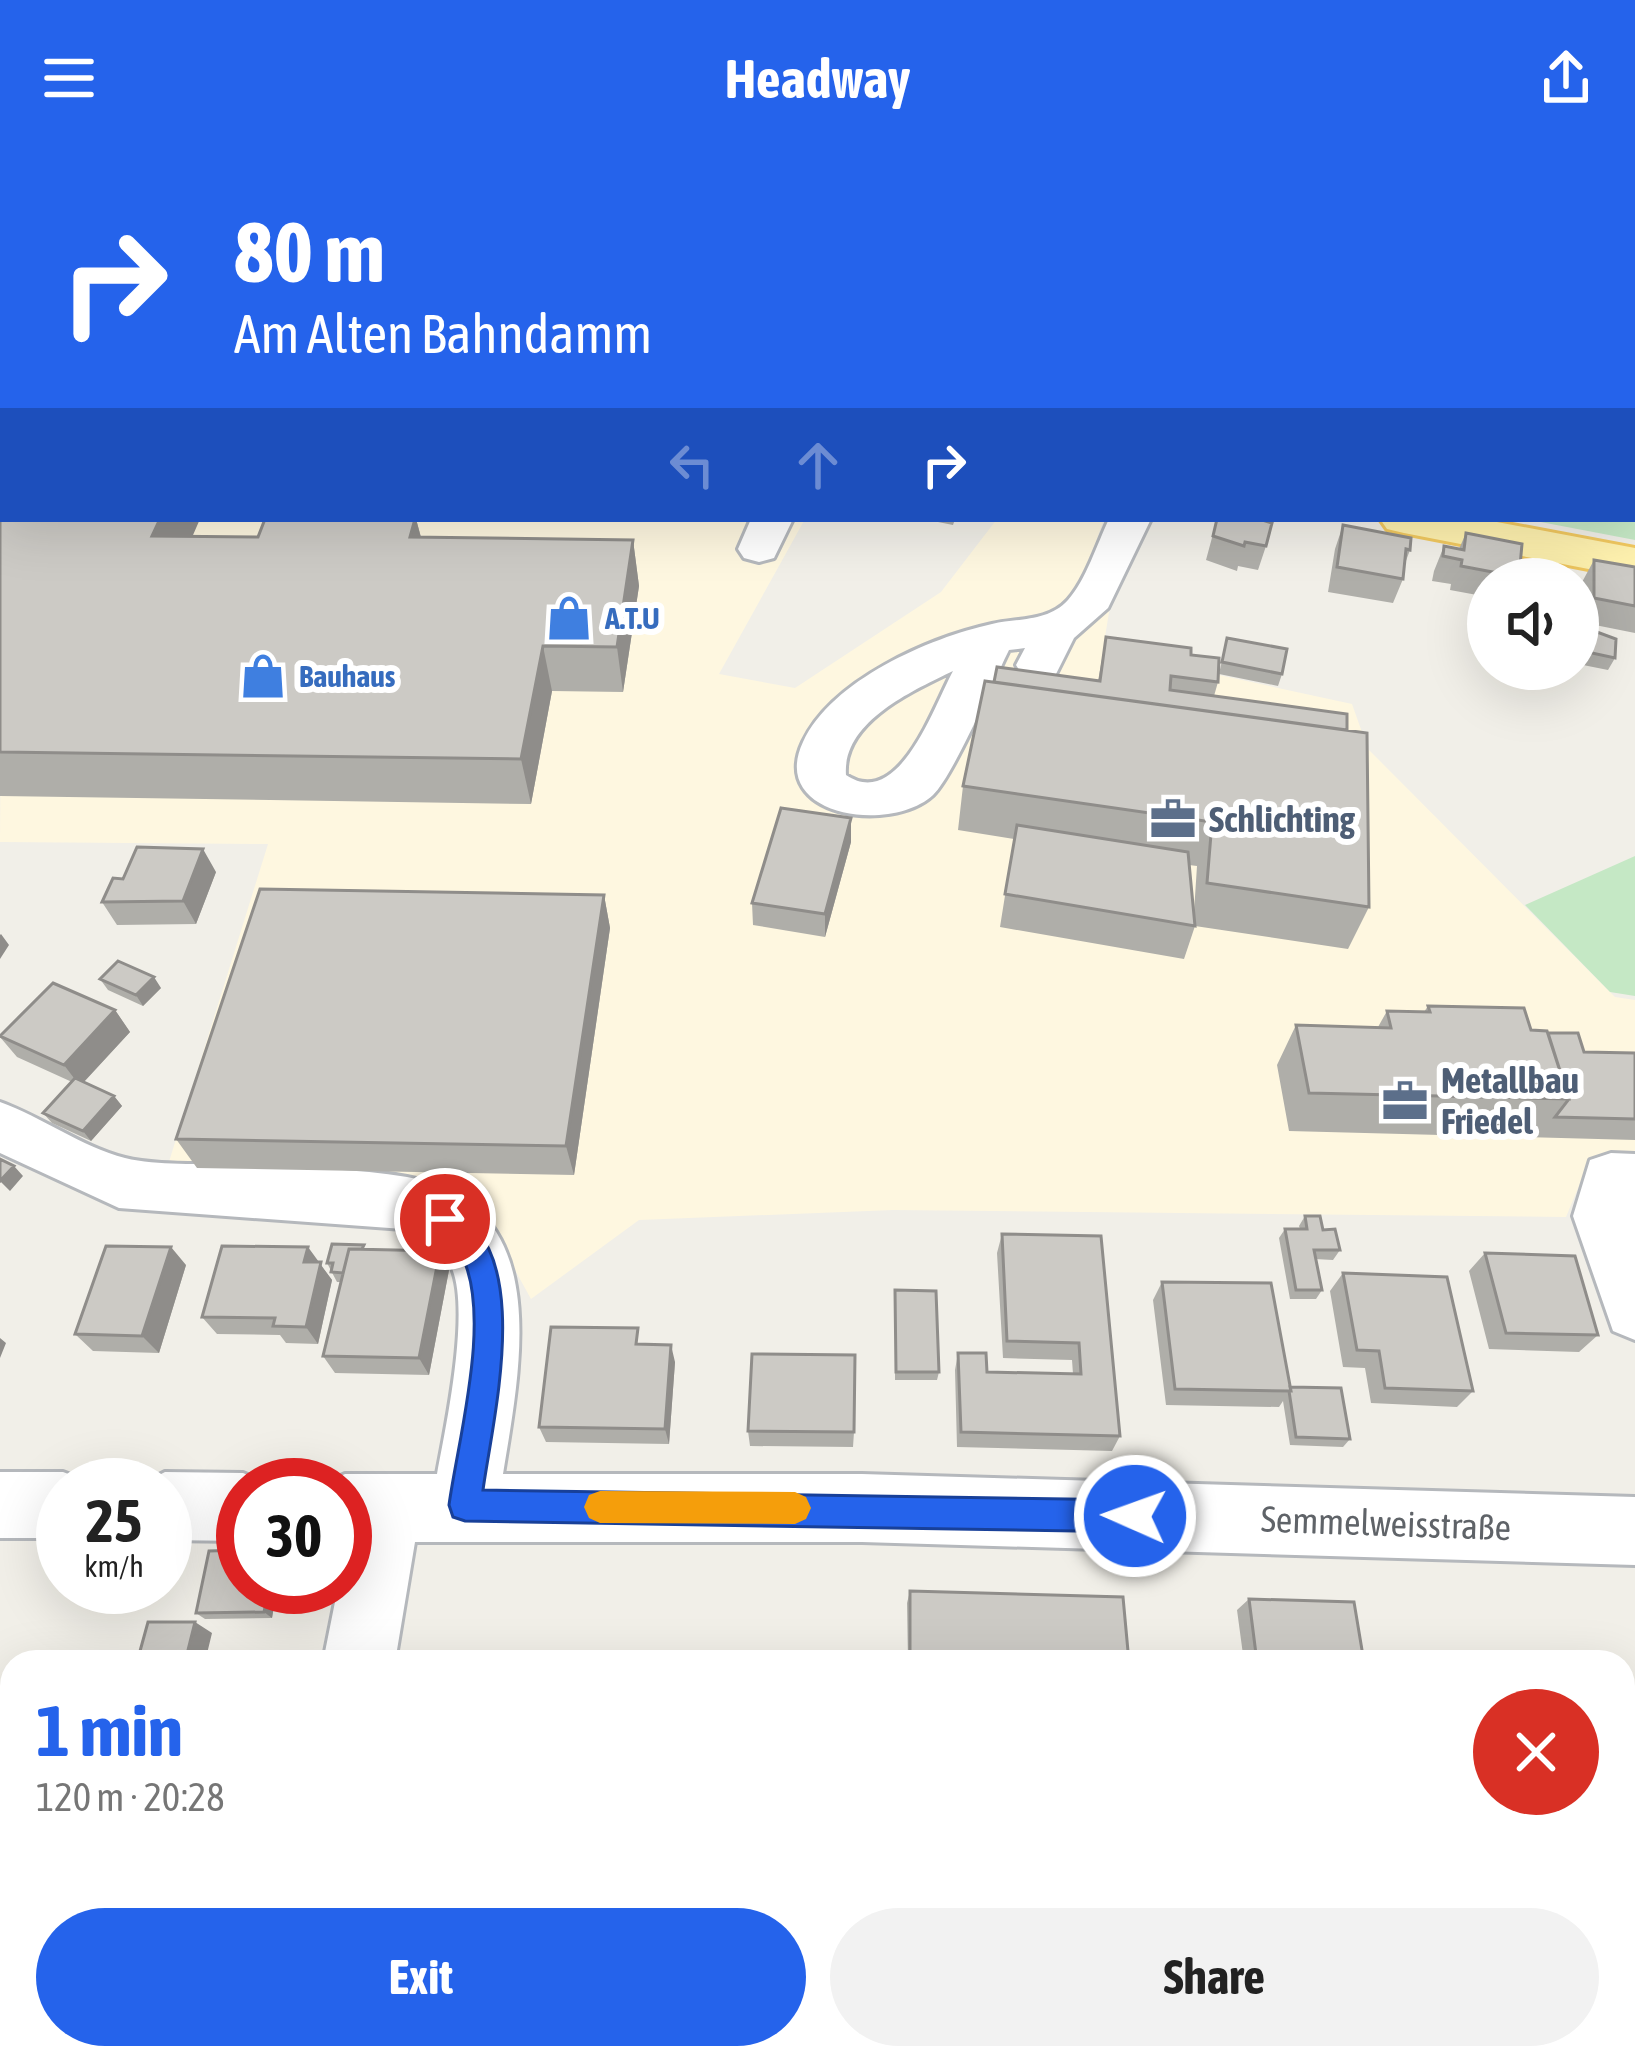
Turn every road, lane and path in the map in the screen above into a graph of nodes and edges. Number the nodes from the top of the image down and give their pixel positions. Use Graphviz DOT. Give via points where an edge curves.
graph roads {
  1 [pos="1129,522"];
  2 [pos="1420,522"];
  3 [pos="1635,563"];
  4 [pos="1056,630"];
  5 [pos="993,638"];
  6 [pos="1026,691"];
  7 [pos="0,1126"];
  8 [pos="1623,1178"];
  9 [pos="1635,1311"];
  10 [pos="0,1505"];
  11 [pos="36,1505"];
  12 [pos="465,1505"];
  13 [pos="372,1508"];
  14 [pos="1635,1531"];
  15 [pos="361,1614"];
  16 [pos="360,1650"];
  1 -- 4 [label="street" via="1086,608"];
  2 -- 3 [label="main road"];
  4 -- 5 [label="street"];
  4 -- 6 [label="street"];
  7 -- 12 [label="street" via="119,1183 410,1204 445,1219 472,1245 488,1294"];
  8 -- 9 [label="street" via="1603,1216"];
  10 -- 11 [label="street"];
  12 -- 13 [label="street, Semmelweisstraße"];
  12 -- 14 [label="street, Semmelweisstraße"];
  15 -- 16 [label="street"];
}
